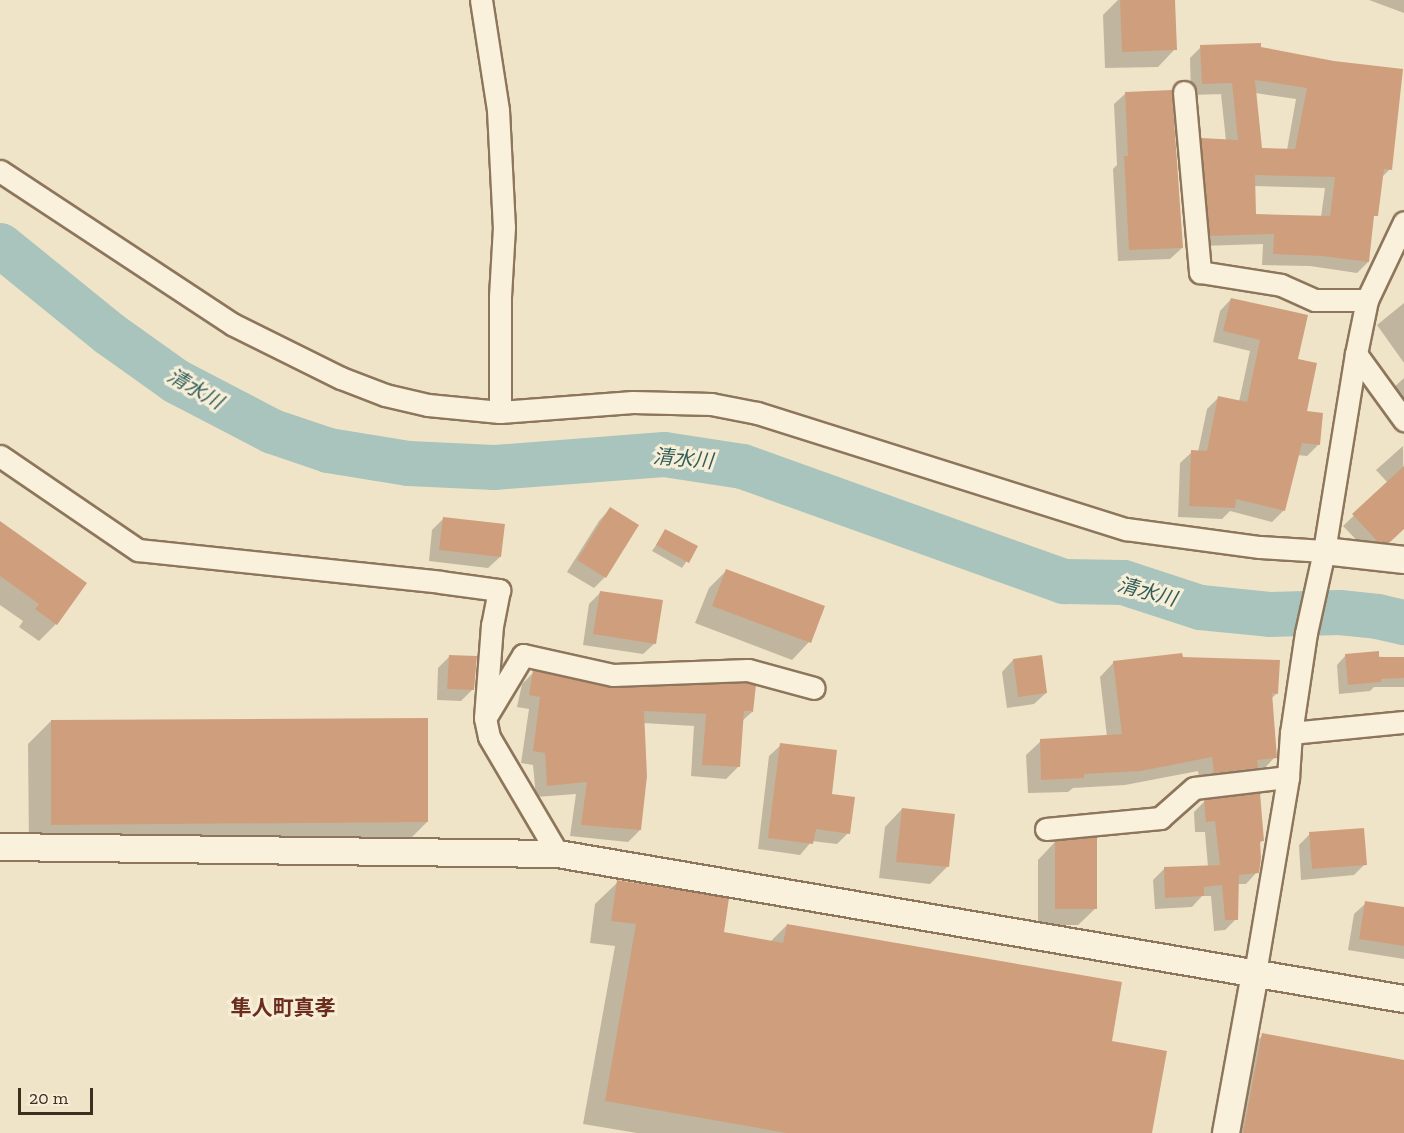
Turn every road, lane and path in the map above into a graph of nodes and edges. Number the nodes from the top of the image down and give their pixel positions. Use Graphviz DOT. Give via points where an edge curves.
graph roads {
  1 [pos="481,0"];
  2 [pos="1184,92"];
  3 [pos="0,171"];
  4 [pos="1404,222"];
  5 [pos="1367,300"];
  6 [pos="1356,354"];
  7 [pos="500,412"];
  8 [pos="1404,420"];
  9 [pos="0,456"];
  10 [pos="1324,551"];
  11 [pos="1404,560"];
  12 [pos="814,688"];
  13 [pos="485,718"];
  14 [pos="1404,722"];
  15 [pos="1291,733"];
  16 [pos="1288,777"];
  17 [pos="1046,829"];
  18 [pos="0,847"];
  19 [pos="558,854"];
  20 [pos="1256,973"];
  21 [pos="1404,999"];
  22 [pos="1226,1133"];
  1 -- 7 [label="street" via="498,110 502,203"];
  2 -- 5 [label="street" via="1200,272 1281,285 1315,300"];
  3 -- 7 [label="street" via="232,324 341,378 385,395 428,405"];
  4 -- 5 [label="street"];
  5 -- 6 [label="street"];
  6 -- 8 [label="street"];
  6 -- 10 [label="street"];
  7 -- 10 [label="street" via="633,402 711,404 757,413 1126,529 1260,547"];
  9 -- 13 [label="street" via="138,549 499,590 492,625"];
  10 -- 11 [label="street"];
  10 -- 15 [label="street" via="1306,633"];
  12 -- 13 [label="street" via="748,670 613,675 523,655"];
  13 -- 19 [label="street" via="489,737"];
  14 -- 15 [label="street"];
  15 -- 16 [label="street"];
  16 -- 17 [label="street" via="1194,788 1160,818"];
  16 -- 20 [label="street"];
  18 -- 19 [label="street"];
  19 -- 20 [label="street"];
  20 -- 21 [label="street"];
  20 -- 22 [label="street"];
}
